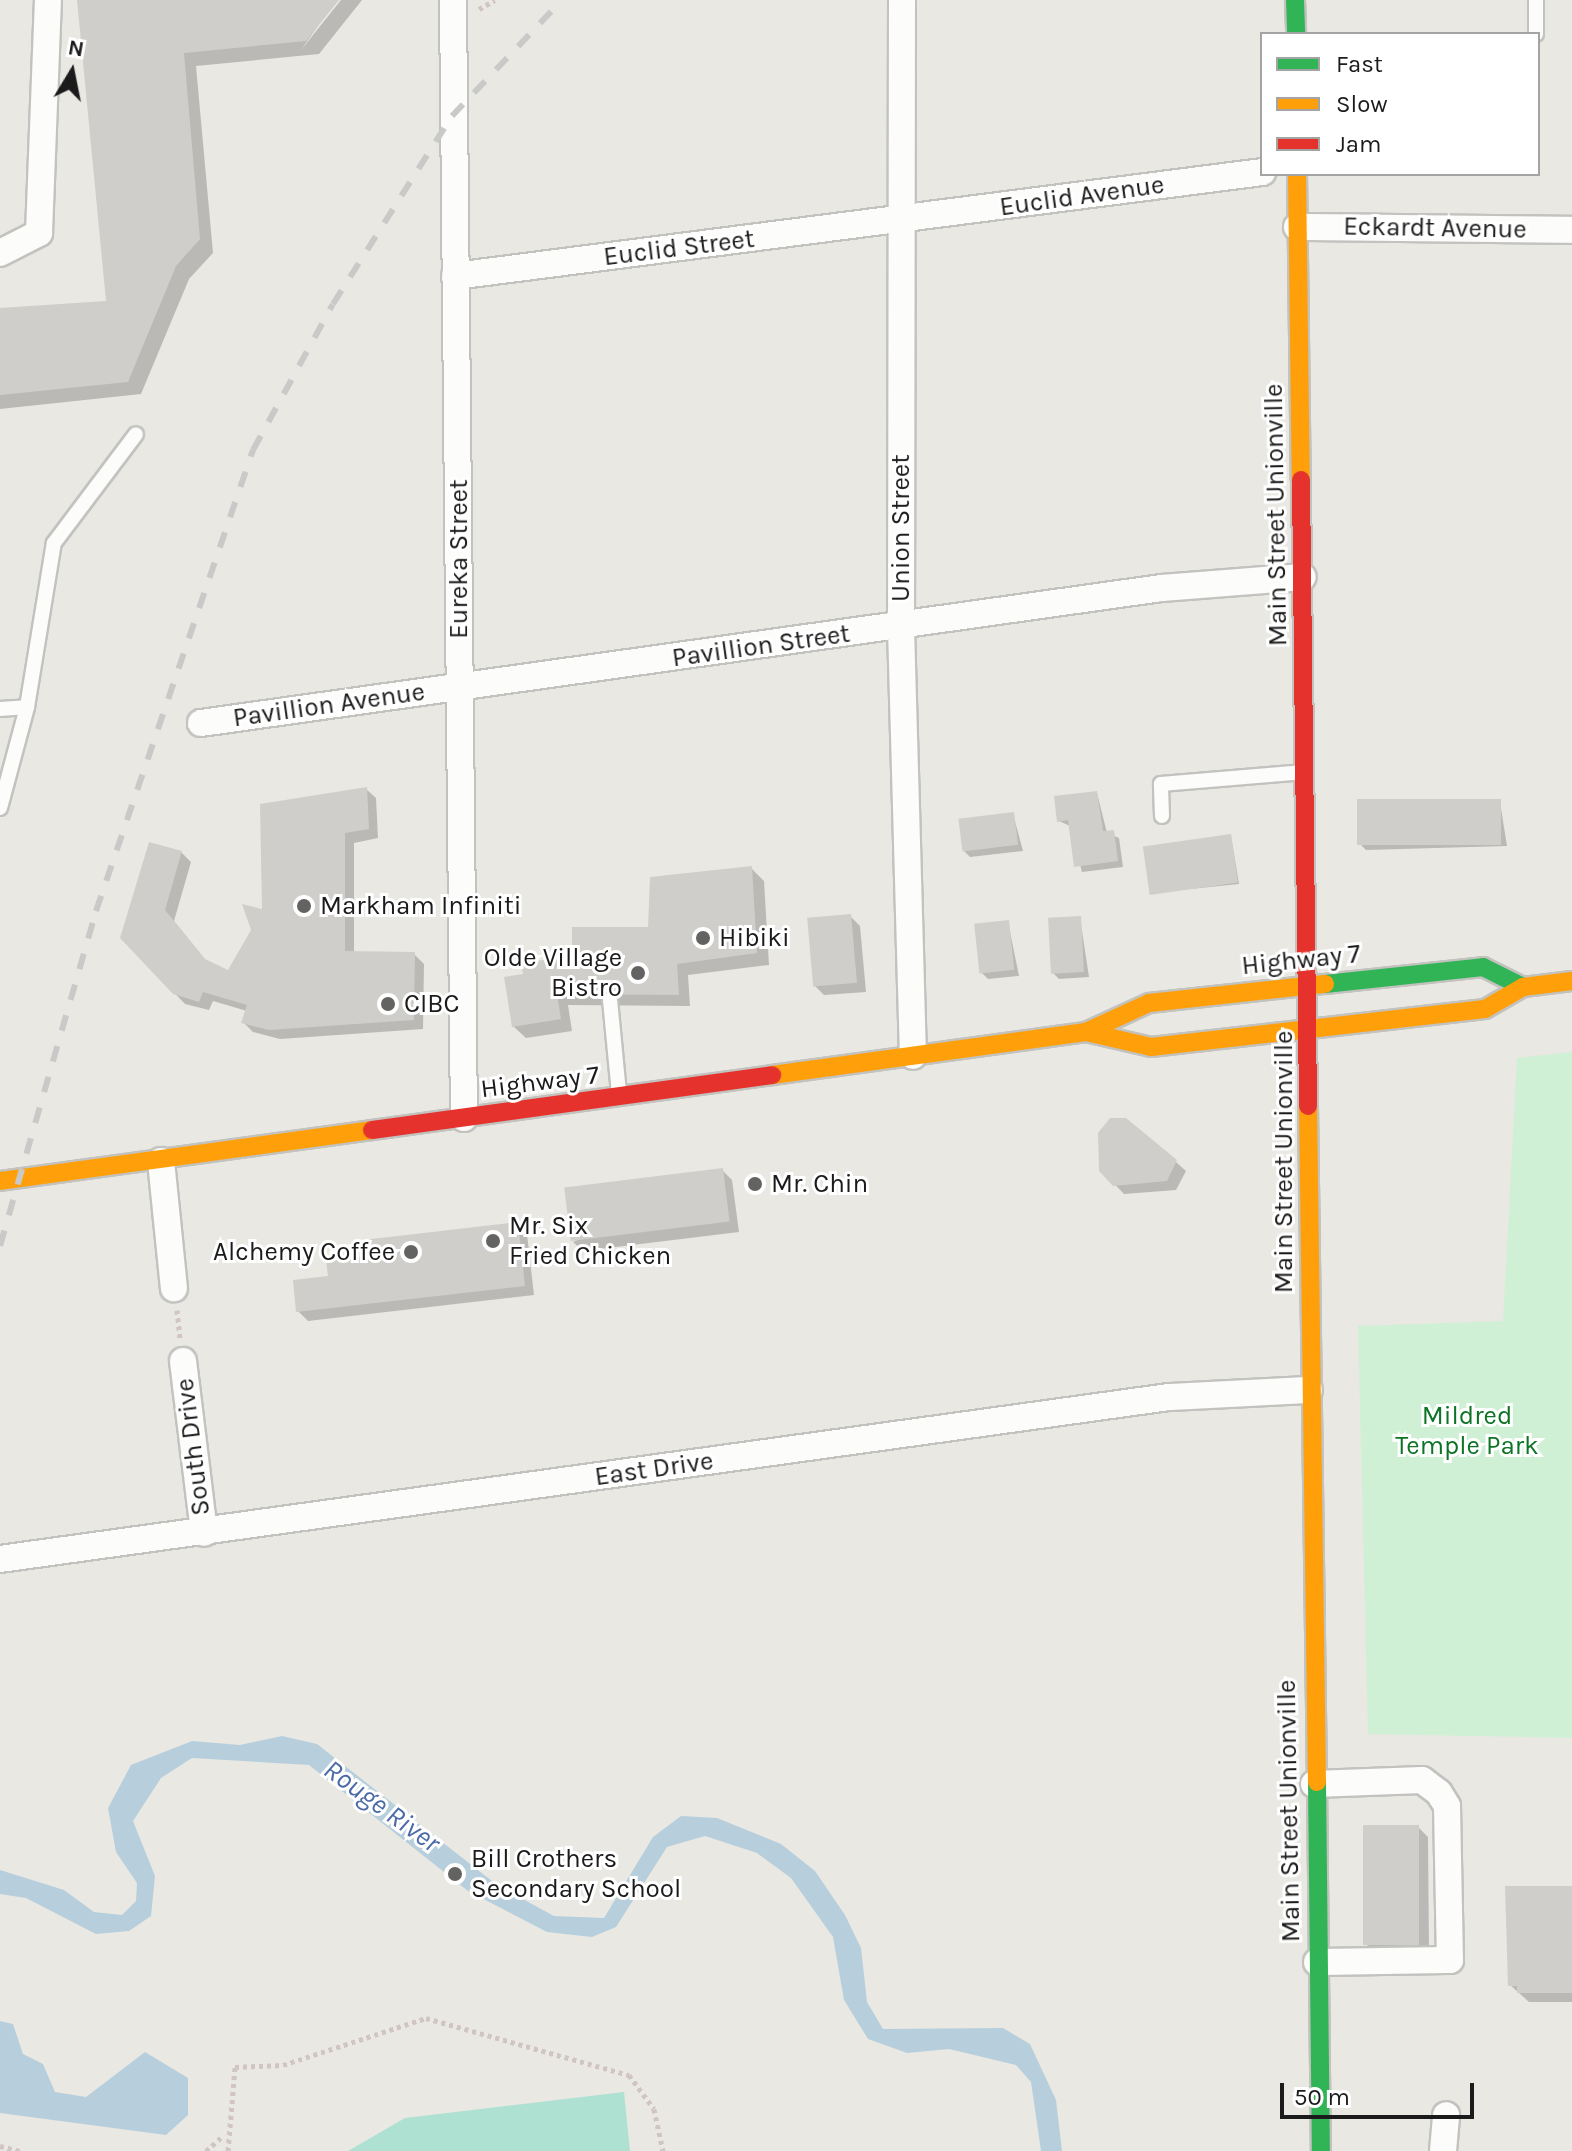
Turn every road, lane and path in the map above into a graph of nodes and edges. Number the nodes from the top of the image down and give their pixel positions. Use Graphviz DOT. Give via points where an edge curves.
graph roads {
  1 [pos="48,0"];
  2 [pos="453,0"];
  3 [pos="902,0"];
  4 [pos="1295,0"];
  5 [pos="1536,0"];
  6 [pos="1296,32"];
  7 [pos="1536,32"];
  8 [pos="1260,172"];
  9 [pos="1297,176"];
  10 [pos="902,220"];
  11 [pos="1297,227"];
  12 [pos="1572,230"];
  13 [pos="0,253"];
  14 [pos="455,276"];
  15 [pos="136,434"];
  16 [pos="1303,577"];
  17 [pos="901,628"];
  18 [pos="457,687"];
  19 [pos="27,707"];
  20 [pos="0,709"];
  21 [pos="201,723"];
  22 [pos="1307,772"];
  23 [pos="0,808"];
  24 [pos="1162,816"];
  25 [pos="1572,981"];
  26 [pos="1311,986"];
  27 [pos="1523,987"];
  28 [pos="610,1000"];
  29 [pos="1311,1028"];
  30 [pos="1086,1032"];
  31 [pos="913,1056"];
  32 [pos="620,1098"];
  33 [pos="464,1118"];
  34 [pos="161,1161"];
  35 [pos="0,1181"];
  36 [pos="174,1288"];
  37 [pos="183,1361"];
  38 [pos="1309,1390"];
  39 [pos="204,1533"];
  40 [pos="0,1559"];
  41 [pos="1314,1784"];
  42 [pos="1317,1962"];
  43 [pos="1446,2115"];
  44 [pos="225,2134"];
  45 [pos="0,2146"];
  46 [pos="20,2151"];
  47 [pos="206,2151"];
  48 [pos="228,2151"];
  49 [pos="663,2151"];
  50 [pos="1321,2151"];
  51 [pos="1443,2151"];
  1 -- 13 [label="street" via="39,233"];
  2 -- 14 [label="street, Eureka Street"];
  3 -- 10 [label="street, Union Street"];
  4 -- 6 [label="main road"];
  5 -- 7 [label="lane"];
  8 -- 10 [label="street, Euclid Avenue"];
  9 -- 11 [label="main road, Main Street Unionville"];
  10 -- 14 [label="street, Euclid Street"];
  10 -- 17 [label="street, Union Street"];
  11 -- 12 [label="street, Eckardt Avenue"];
  11 -- 16 [label="main road, Main Street Unionville"];
  14 -- 18 [label="street, Eureka Street"];
  15 -- 19 [label="lane" via="54,543"];
  16 -- 17 [label="street, Pavillion Street" via="1206,583"];
  16 -- 22 [label="main road, Main Street Unionville"];
  17 -- 18 [label="street, Pavillion Street"];
  17 -- 31 [label="street, Union Street"];
  18 -- 21 [label="street, Pavillion Avenue"];
  18 -- 33 [label="street, Eureka Street"];
  19 -- 20 [label="lane"];
  19 -- 23 [label="lane"];
  22 -- 24 [label="lane" via="1161,784"];
  22 -- 26 [label="main road, Main Street Unionville"];
  25 -- 27 [label="main road, Highway 7"];
  26 -- 27 [label="main road, Highway 7" via="1483,967"];
  26 -- 29 [label="main road, Main Street Unionville"];
  26 -- 30 [label="main road, Highway 7" via="1149,1003"];
  27 -- 29 [label="main road, Highway 7" via="1485,1009"];
  28 -- 32 [label="lane"];
  29 -- 30 [label="main road, Highway 7" via="1151,1047"];
  29 -- 38 [label="main road, Main Street Unionville"];
  30 -- 31 [label="main road, Highway 7"];
  31 -- 32 [label="main road, Highway 7"];
  32 -- 33 [label="main road, Highway 7"];
  33 -- 34 [label="main road, Highway 7"];
  34 -- 35 [label="main road, Highway 7"];
  34 -- 36 [label="street"];
  36 -- 37 [label="path"];
  37 -- 39 [label="street, South Drive"];
  38 -- 39 [label="street, East Drive" via="1071,1410"];
  38 -- 41 [label="main road, Main Street Unionville"];
  39 -- 40 [label="street, East Drive"];
  41 -- 42 [label="main road, Main Street Unionville"];
  41 -- 42 [label="street" via="1422,1780 1439,1793 1447,1806 1450,1960"];
  42 -- 50 [label="main road, Main Street Unionville"];
  43 -- 51 [label="street"];
  44 -- 47 [label="path"];
  44 -- 48 [label="path"];
  44 -- 49 [label="path" via="235,2067 283,2065 426,2018 629,2075 654,2109"];
  45 -- 46 [label="path"];
}
